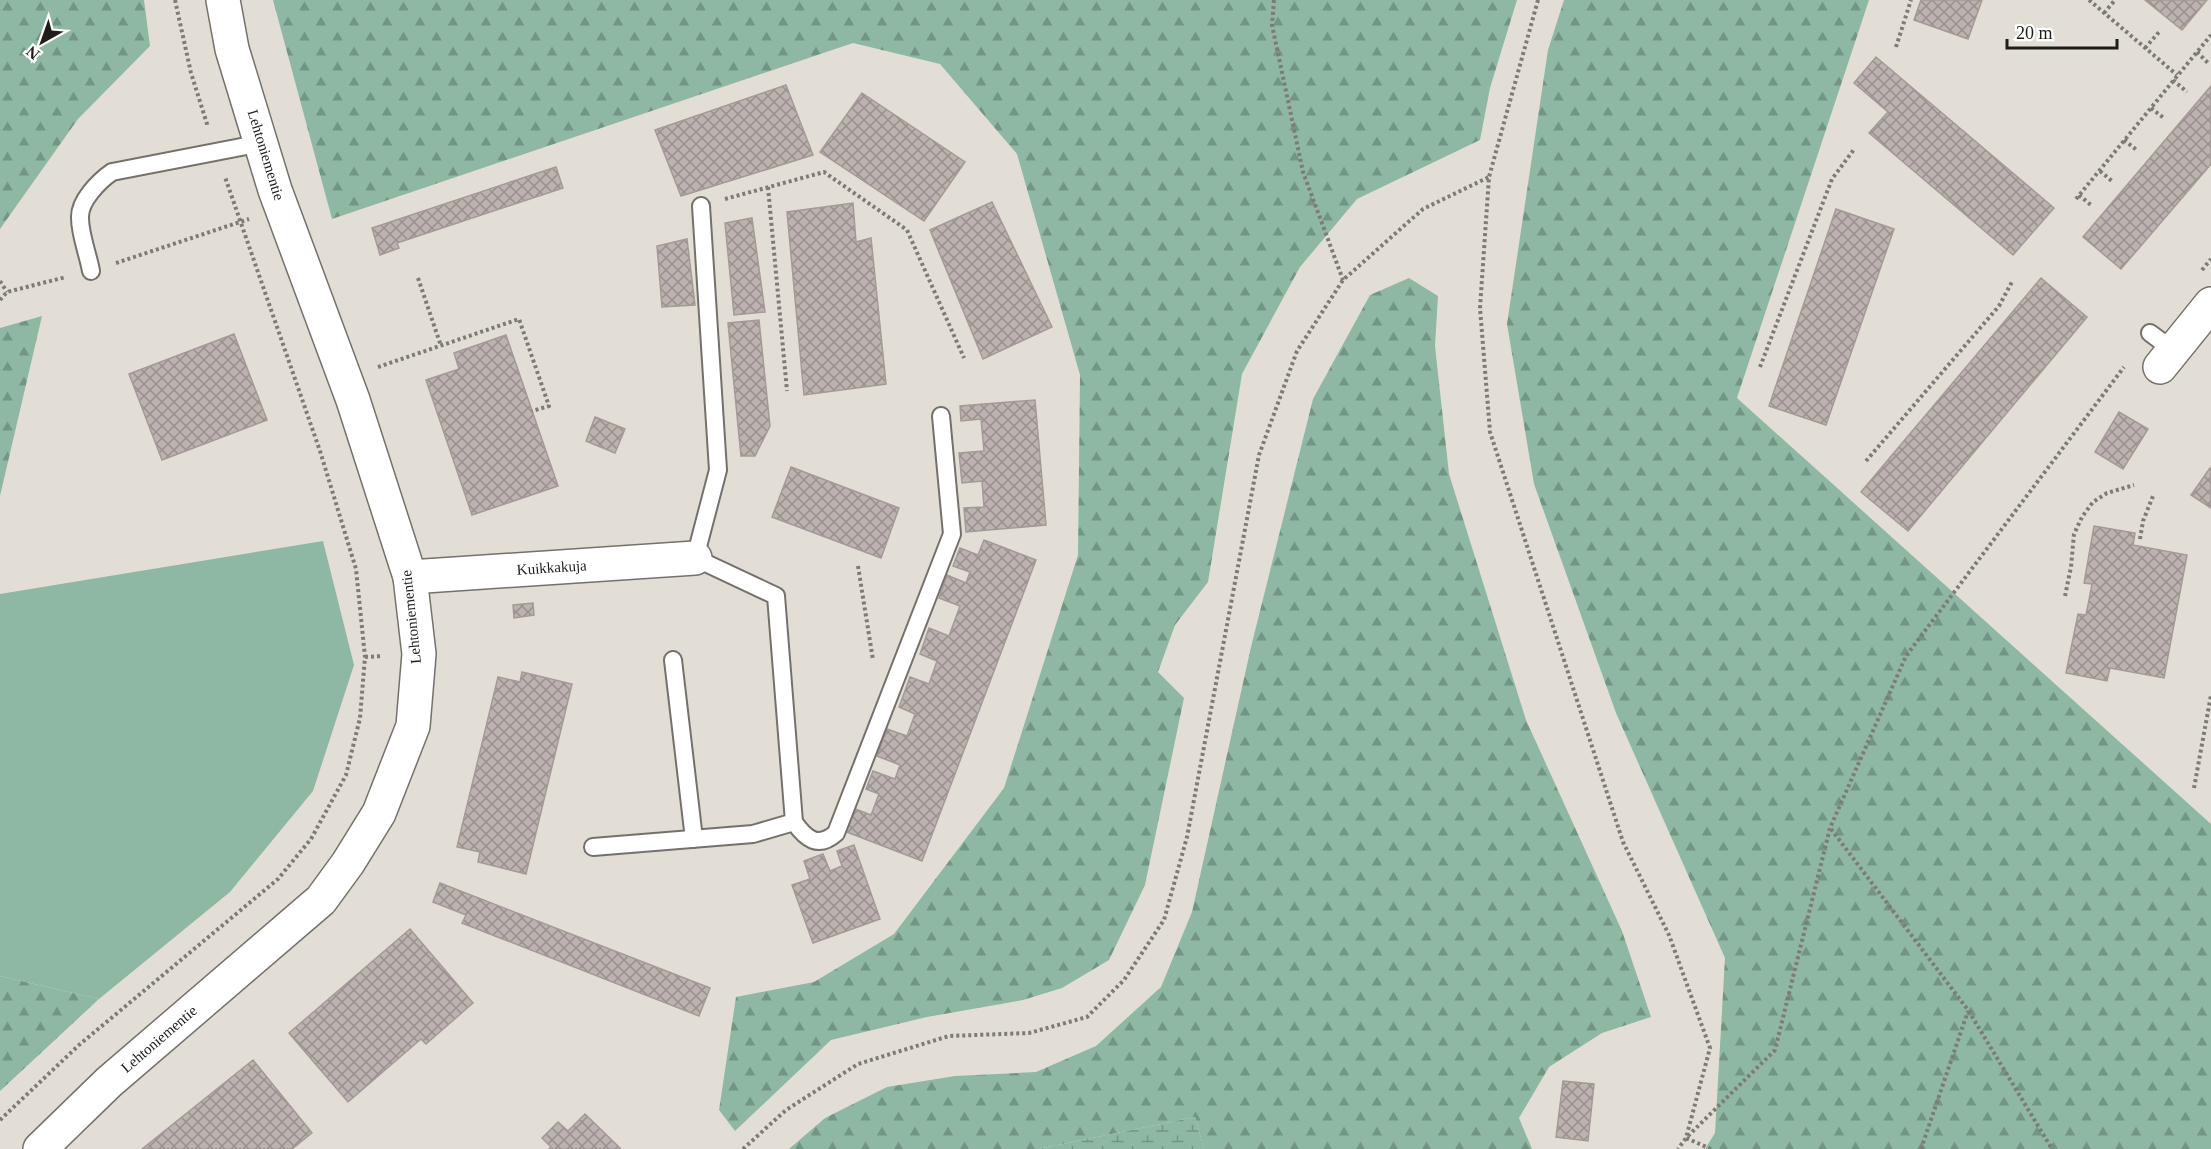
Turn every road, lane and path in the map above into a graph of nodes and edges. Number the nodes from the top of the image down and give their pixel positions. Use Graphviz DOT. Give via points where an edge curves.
graph roads {
  1 [pos="175,0"];
  2 [pos="223,0"];
  3 [pos="1274,0"];
  4 [pos="1538,0"];
  5 [pos="1911,0"];
  6 [pos="2089,0"];
  7 [pos="2115,0"];
  8 [pos="2104,13"];
  9 [pos="2160,32"];
  10 [pos="2211,35"];
  11 [pos="1896,47"];
  12 [pos="2145,48"];
  13 [pos="2197,52"];
  14 [pos="2209,64"];
  15 [pos="2177,75"];
  16 [pos="2173,80"];
  17 [pos="2187,92"];
  18 [pos="2151,108"];
  19 [pos="2165,119"];
  20 [pos="2124,140"];
  21 [pos="262,143"];
  22 [pos="1855,148"];
  23 [pos="2138,151"];
  24 [pos="216,152"];
  25 [pos="2100,171"];
  26 [pos="1489,177"];
  27 [pos="2112,181"];
  28 [pos="768,187"];
  29 [pos="2091,205"];
  30 [pos="701,206"];
  31 [pos="91,271"];
  32 [pos="418,278"];
  33 [pos="1343,280"];
  34 [pos="2013,280"];
  35 [pos="0,281"];
  36 [pos="6,292"];
  37 [pos="2211,304"];
  38 [pos="441,346"];
  39 [pos="2153,352"];
  40 [pos="964,358"];
  41 [pos="1760,367"];
  42 [pos="372,369"];
  43 [pos="786,392"];
  44 [pos="532,411"];
  45 [pos="941,416"];
  46 [pos="1866,461"];
  47 [pos="2134,485"];
  48 [pos="2153,496"];
  49 [pos="2140,539"];
  50 [pos="695,558"];
  51 [pos="858,566"];
  52 [pos="410,577"];
  53 [pos="2065,596"];
  54 [pos="673,660"];
  55 [pos="2211,695"];
  56 [pos="882,714"];
  57 [pos="2194,788"];
  58 [pos="794,822"];
  59 [pos="1830,828"];
  60 [pos="694,838"];
  61 [pos="592,847"];
  62 [pos="1968,1010"];
  63 [pos="0,1120"];
  64 [pos="1686,1138"];
  65 [pos="40,1149"];
  66 [pos="743,1149"];
  67 [pos="1678,1149"];
  68 [pos="1711,1149"];
  69 [pos="1921,1149"];
  70 [pos="2052,1149"];
  1 -- 24 [label="path" via="191,73"];
  2 -- 21 [label="street, Lehtoniementie" via="232,50"];
  3 -- 33 [label="path" via="1272,25 1303,172"];
  4 -- 26 [label="path"];
  5 -- 11 [label="path"];
  6 -- 8 [label="path"];
  7 -- 8 [label="path"];
  8 -- 12 [label="path"];
  9 -- 12 [label="path"];
  10 -- 13 [label="path"];
  12 -- 15 [label="path"];
  13 -- 14 [label="path"];
  13 -- 15 [label="path"];
  15 -- 16 [label="path"];
  16 -- 17 [label="path"];
  16 -- 18 [label="path"];
  18 -- 19 [label="path"];
  18 -- 20 [label="path"];
  20 -- 23 [label="path"];
  20 -- 25 [label="path"];
  21 -- 24 [label="lane"];
  21 -- 52 [label="street, Lehtoniementie" via="275,190 353,400"];
  22 -- 41 [label="path" via="1832,179"];
  24 -- 31 [label="lane" via="112,172 98,182 79,217"];
  24 -- 63 [label="path" via="320,451 356,569 365,657 360,718 346,775 311,839 278,879 79,1045"];
  25 -- 27 [label="path"];
  25 -- 29 [label="path" via="2077,197"];
  26 -- 33 [label="path" via="1424,209"];
  26 -- 64 [label="path" via="1480,308 1490,432 1623,842 1669,935 1710,1048"];
  28 -- 30 [label="path"];
  28 -- 40 [label="path" via="824,172 907,230"];
  28 -- 43 [label="path"];
  30 -- 50 [label="lane" via="718,470"];
  32 -- 38 [label="path"];
  33 -- 66 [label="path" via="1297,351 1259,455 1187,837 1164,920 1124,980 1087,1017 1029,1033 949,1036 858,1064 786,1110"];
  34 -- 46 [label="path" via="2000,306"];
  35 -- 36 [label="path"];
  37 -- 39 [label="street"];
  38 -- 42 [label="path"];
  38 -- 44 [label="path" via="519,320 549,406"];
  39 -- 59 [label="path" via="1906,656"];
  45 -- 56 [label="lane" via="952,534"];
  47 -- 53 [label="path" via="2093,501 2082,517 2074,534"];
  48 -- 49 [label="path"];
  50 -- 52 [label="street, Kuikkakuja"];
  50 -- 58 [label="lane" via="776,596"];
  51 -- 56 [label="path"];
  52 -- 65 [label="street, Lehtoniementie" via="419,654 413,726 378,813 358,849 321,900 109,1082"];
  54 -- 60 [label="lane"];
  55 -- 57 [label="path"];
  56 -- 58 [label="lane" via="836,833 829,840 815,840 803,836"];
  58 -- 60 [label="lane" via="753,834"];
  59 -- 62 [label="path"];
  59 -- 64 [label="path" via="1775,1050"];
  60 -- 61 [label="lane"];
  62 -- 69 [label="path"];
  62 -- 70 [label="path"];
  64 -- 67 [label="path"];
  64 -- 68 [label="path"];
}
